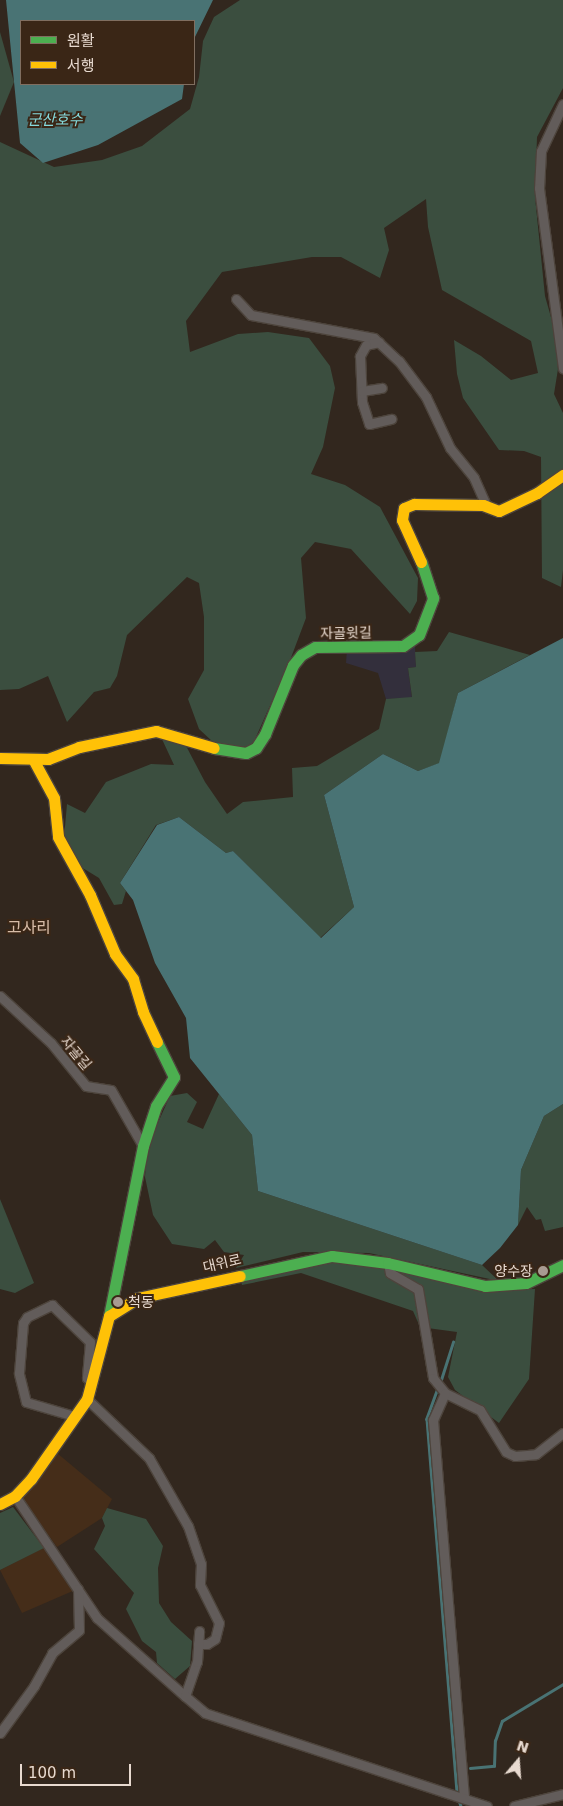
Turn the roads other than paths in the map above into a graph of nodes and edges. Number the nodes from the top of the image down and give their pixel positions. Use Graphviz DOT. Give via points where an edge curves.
graph roads {
  1 [pos="563,104"];
  2 [pos="236,299"];
  3 [pos="560,323"];
  4 [pos="379,342"];
  5 [pos="563,368"];
  6 [pos="382,388"];
  7 [pos="362,391"];
  8 [pos="391,419"];
  9 [pos="563,475"];
  10 [pos="488,507"];
  11 [pos="0,758"];
  12 [pos="34,761"];
  13 [pos="2,1000"];
  14 [pos="143,1146"];
  15 [pos="388,1263"];
  16 [pos="563,1265"];
  17 [pos="108,1316"];
  18 [pos="92,1382"];
  19 [pos="441,1388"];
  20 [pos="87,1399"];
  21 [pos="74,1416"];
  22 [pos="563,1433"];
  23 [pos="15,1496"];
  24 [pos="0,1504"];
  25 [pos="78,1589"];
  26 [pos="199,1631"];
  27 [pos="198,1644"];
  28 [pos="185,1696"];
  29 [pos="0,1733"];
  30 [pos="563,1794"];
  31 [pos="460,1797"];
  32 [pos="487,1806"];
  33 [pos="514,1806"];
  1 -- 3 [label="street" via="541,151 539,188"];
  2 -- 4 [label="street" via="251,315 374,338"];
  3 -- 5 [label="street"];
  4 -- 7 [label="street" via="366,345 360,356"];
  4 -- 10 [label="street" via="399,361 426,397 450,448 474,478"];
  6 -- 7 [label="street"];
  7 -- 8 [label="street" via="368,424"];
  9 -- 10 [label="street, 자골윗길" via="510,506 499,510"];
  10 -- 12 [label="street, 자골윗길" via="414,504 404,508 402,520 427,574 433,598 419,635 403,646 335,645 315,647 301,655 293,665 256,748 234,753 156,731"];
  11 -- 12 [label="street, 자골윗길"];
  12 -- 14 [label="street" via="54,798 58,837 90,895 115,954 133,979 143,1012 174,1077 156,1106"];
  13 -- 14 [label="street, 자골길" via="51,1043 86,1086 111,1090"];
  14 -- 17 [label="street"];
  15 -- 16 [label="street, 대위로" via="493,1286 526,1283"];
  15 -- 17 [label="street, 대위로" via="347,1256 313,1258 138,1298"];
  15 -- 19 [label="street" via="390,1273 418,1289 430,1372"];
  17 -- 18 [label="street"];
  18 -- 20 [label="street"];
  18 -- 21 [label="street" via="87,1378 90,1342 52,1306 27,1317 23,1323 19,1373 26,1402"];
  19 -- 22 [label="street" via="480,1410 506,1452 515,1456 536,1454"];
  19 -- 31 [label="street" via="433,1420"];
  20 -- 21 [label="street"];
  20 -- 27 [label="street" via="149,1458 188,1526 201,1564 200,1585 219,1623 215,1640"];
  21 -- 23 [label="street"];
  23 -- 24 [label="street"];
  23 -- 25 [label="street"];
  25 -- 28 [label="street" via="97,1618"];
  25 -- 29 [label="street" via="80,1630 52,1653 34,1686"];
  26 -- 27 [label="street"];
  27 -- 28 [label="street" via="197,1662"];
  28 -- 31 [label="street" via="205,1713"];
  30 -- 33 [label="street"];
  31 -- 32 [label="street"];
}
